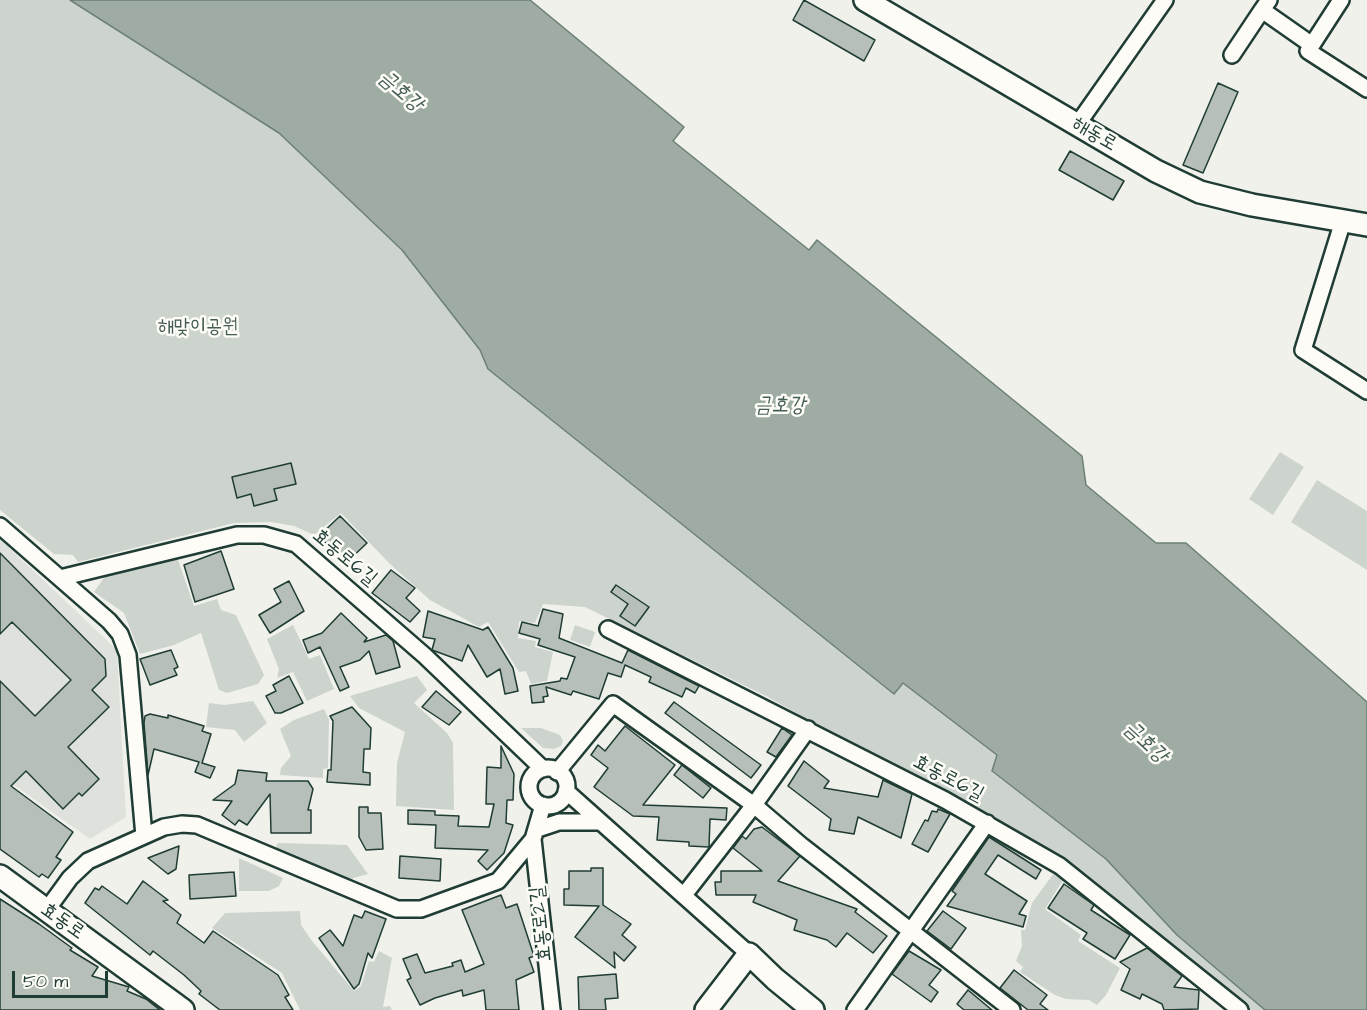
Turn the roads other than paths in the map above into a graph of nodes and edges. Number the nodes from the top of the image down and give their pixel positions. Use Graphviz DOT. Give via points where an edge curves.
graph roads {
  1 [pos="864,0"];
  2 [pos="1165,0"];
  3 [pos="1341,0"];
  4 [pos="1266,5"];
  5 [pos="1312,45"];
  6 [pos="1232,55"];
  7 [pos="1364,81"];
  8 [pos="1077,125"];
  9 [pos="1343,221"];
  10 [pos="1367,225"];
  11 [pos="1367,391"];
  12 [pos="0,526"];
  13 [pos="60,578"];
  14 [pos="608,628"];
  15 [pos="808,729"];
  16 [pos="550,770"];
  17 [pos="566,791"];
  18 [pos="543,805"];
  19 [pos="754,806"];
  20 [pos="599,822"];
  21 [pos="987,823"];
  22 [pos="535,834"];
  23 [pos="144,836"];
  24 [pos="0,876"];
  25 [pos="684,895"];
  26 [pos="46,911"];
  27 [pos="911,932"];
  28 [pos="749,954"];
  29 [pos="1008,1007"];
  30 [pos="183,1010"];
  31 [pos="552,1010"];
  32 [pos="706,1010"];
  33 [pos="813,1010"];
  34 [pos="855,1010"];
  35 [pos="1240,1010"];
  1 -- 8 [label="street, 해동로"];
  2 -- 8 [label="street"];
  3 -- 5 [label="street"];
  4 -- 5 [label="street"];
  4 -- 6 [label="street"];
  5 -- 7 [label="street" via="1308,51"];
  8 -- 9 [label="street, 해동로" via="1200,192"];
  9 -- 10 [label="street, 해동로"];
  9 -- 11 [label="street" via="1303,350"];
  12 -- 13 [label="street"];
  13 -- 16 [label="street, 효동로6길" via="237,535 264,535 296,544"];
  13 -- 23 [label="street" via="109,621 120,634 128,655"];
  14 -- 15 [label="street, 효동로6길"];
  15 -- 19 [label="street"];
  15 -- 21 [label="street, 효동로6길"];
  16 -- 17 [label="street" via="564,778"];
  16 -- 18 [label="street" via="532,776 529,787 533,799"];
  16 -- 19 [label="street" via="613,704"];
  17 -- 18 [label="street" via="560,801"];
  17 -- 20 [label="street"];
  18 -- 22 [label="street"];
  19 -- 25 [label="street"];
  19 -- 27 [label="street"];
  20 -- 22 [label="street" via="559,822"];
  20 -- 25 [label="street"];
  21 -- 27 [label="street"];
  21 -- 35 [label="street, 효동로6길" via="1060,866"];
  22 -- 23 [label="street" via="498,880 421,909 403,909 197,825 164,827"];
  22 -- 31 [label="street, 효동로2길"];
  23 -- 26 [label="street" via="88,861"];
  24 -- 26 [label="street, 효동로"];
  25 -- 28 [label="street"];
  26 -- 30 [label="street, 효동로"];
  27 -- 29 [label="street"];
  27 -- 34 [label="street"];
  28 -- 32 [label="street"];
  28 -- 33 [label="street"];
}
